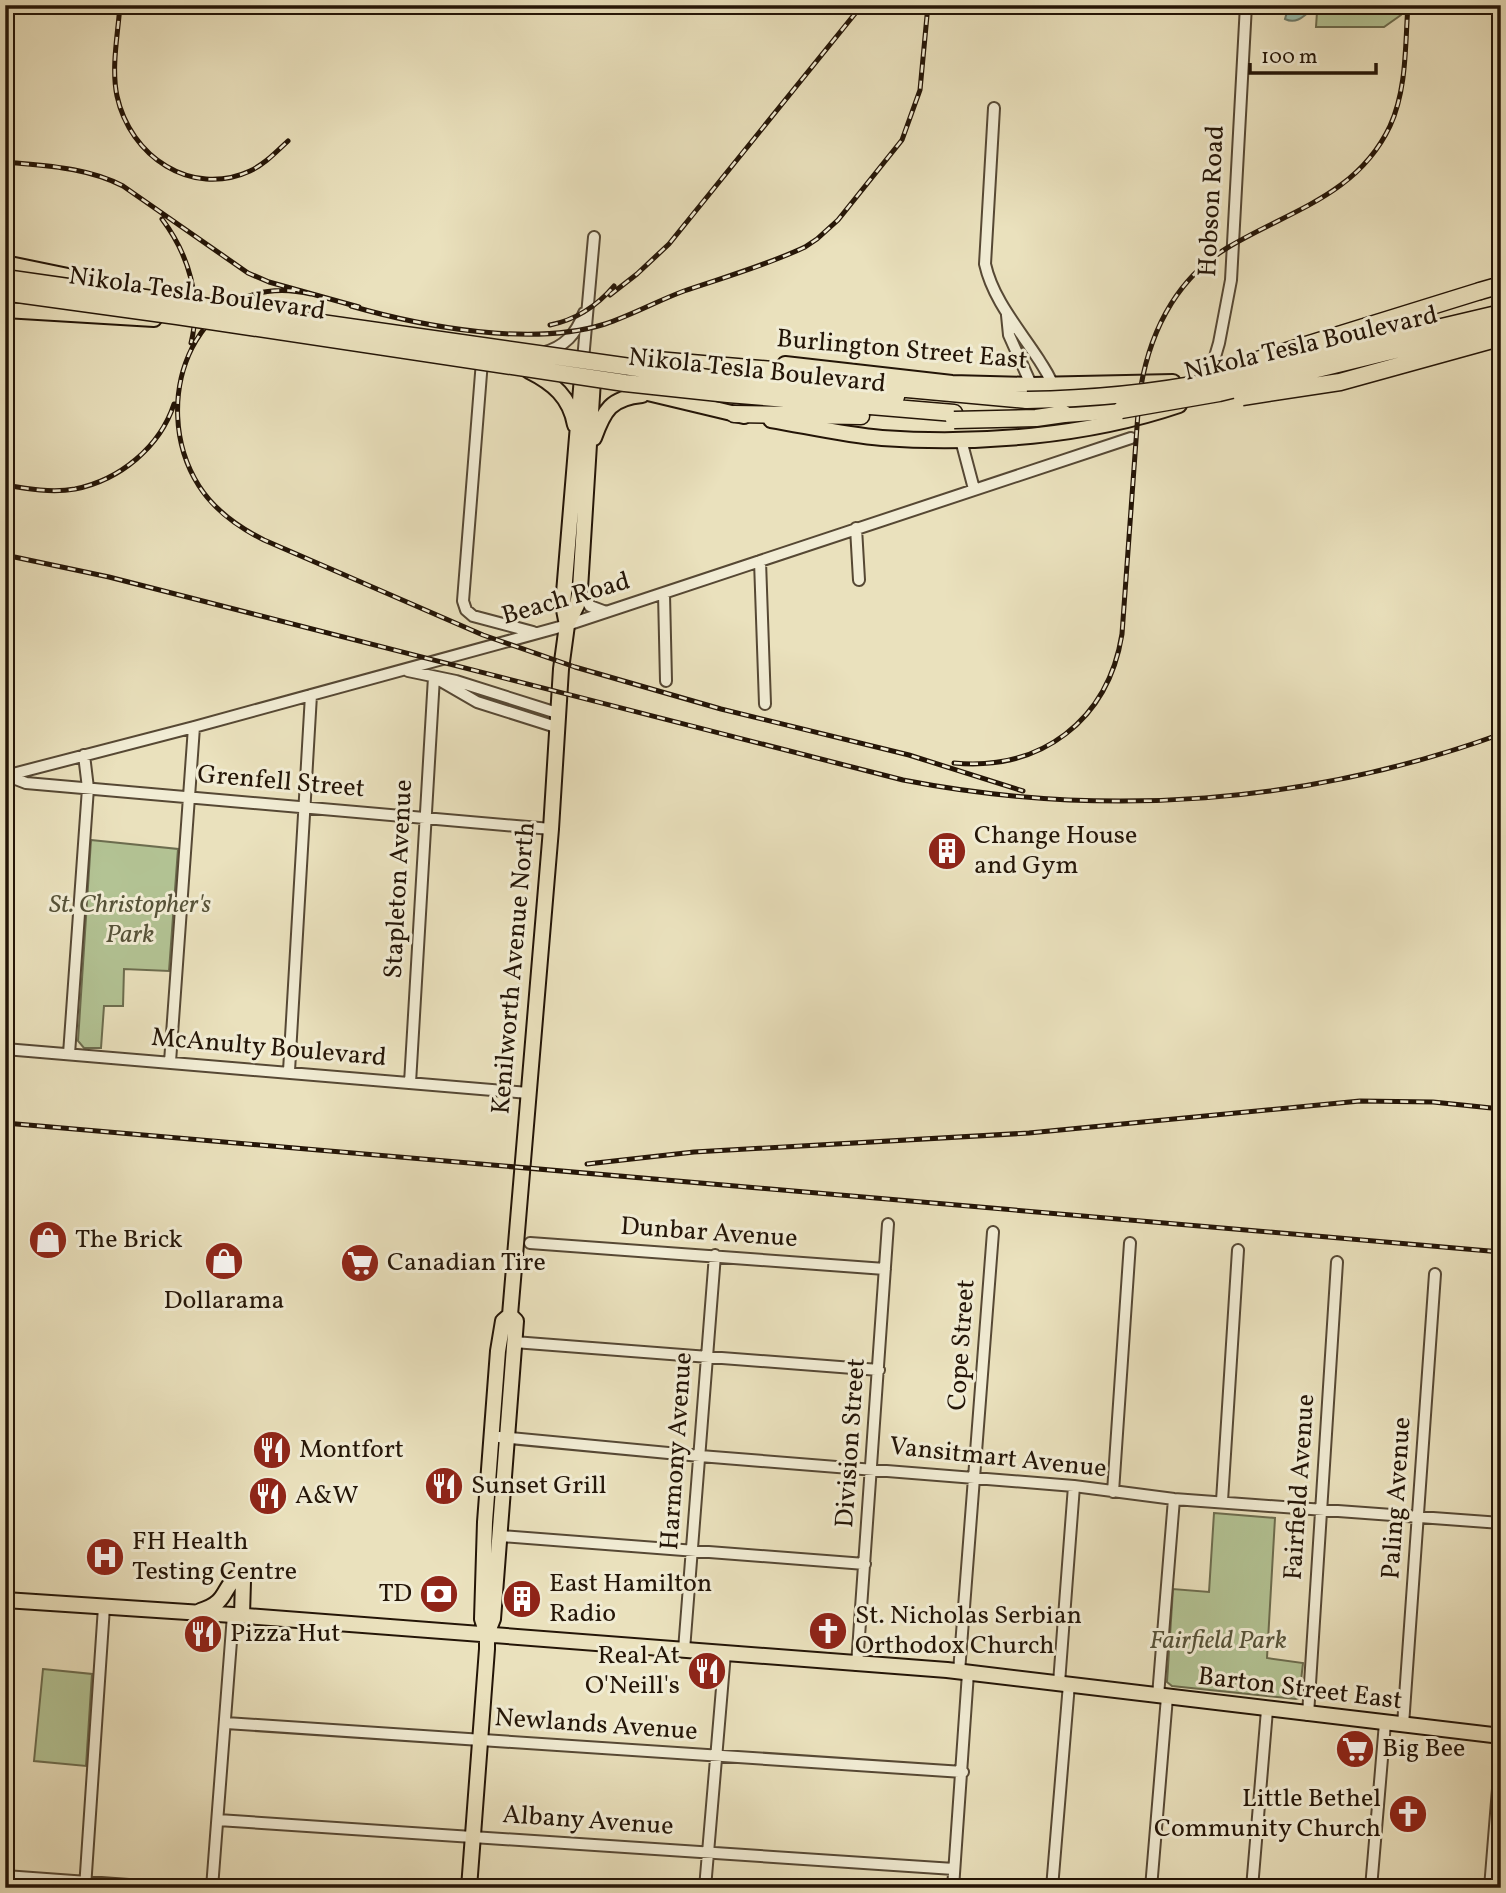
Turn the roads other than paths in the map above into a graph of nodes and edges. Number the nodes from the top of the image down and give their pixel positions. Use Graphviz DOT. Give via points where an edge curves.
graph roads {
  1 [pos="1246,5"];
  2 [pos="993,108"];
  3 [pos="594,237"];
  4 [pos="5,263"];
  5 [pos="1501,285"];
  6 [pos="8,286"];
  7 [pos="588,304"];
  8 [pos="5,310"];
  9 [pos="1501,313"];
  10 [pos="1007,315"];
  11 [pos="1501,324"];
  12 [pos="1497,339"];
  13 [pos="586,356"];
  14 [pos="657,360"];
  15 [pos="482,361"];
  16 [pos="522,362"];
  17 [pos="587,379"];
  18 [pos="1258,379"];
  19 [pos="1208,381"];
  20 [pos="1053,384"];
  21 [pos="1029,393"];
  22 [pos="650,394"];
  23 [pos="1104,396"];
  24 [pos="1203,397"];
  25 [pos="954,407"];
  26 [pos="1121,410"];
  27 [pos="734,414"];
  28 [pos="1044,433"];
  29 [pos="576,438"];
  30 [pos="1131,438"];
  31 [pos="961,440"];
  32 [pos="589,452"];
  33 [pos="974,489"];
  34 [pos="856,528"];
  35 [pos="760,561"];
  36 [pos="859,580"];
  37 [pos="580,589"];
  38 [pos="664,594"];
  39 [pos="609,612"];
  40 [pos="567,625"];
  41 [pos="536,633"];
  42 [pos="403,670"];
  43 [pos="434,677"];
  44 [pos="666,681"];
  45 [pos="311,695"];
  46 [pos="765,704"];
  47 [pos="557,720"];
  48 [pos="194,727"];
  49 [pos="84,755"];
  50 [pos="7,776"];
  51 [pos="88,788"];
  52 [pos="189,797"];
  53 [pos="306,807"];
  54 [pos="427,817"];
  55 [pos="551,830"];
  56 [pos="5,1049"];
  57 [pos="69,1054"];
  58 [pos="170,1062"];
  59 [pos="289,1071"];
  60 [pos="410,1083"];
  61 [pos="528,1093"];
  62 [pos="888,1224"];
  63 [pos="993,1232"];
  64 [pos="1129,1242"];
  65 [pos="530,1243"];
  66 [pos="1238,1250"];
  67 [pos="715,1255"];
  68 [pos="1337,1262"];
  69 [pos="885,1269"];
  70 [pos="1436,1273"];
  71 [pos="510,1315"];
  72 [pos="514,1342"];
  73 [pos="708,1358"];
  74 [pos="879,1370"];
  75 [pos="491,1436"];
  76 [pos="507,1438"];
  77 [pos="700,1456"];
  78 [pos="871,1468"];
  79 [pos="974,1477"];
  80 [pos="1074,1486"];
  81 [pos="1113,1492"];
  82 [pos="1174,1499"];
  83 [pos="1222,1501"];
  84 [pos="1322,1510"];
  85 [pos="1418,1516"];
  86 [pos="1501,1523"];
  87 [pos="501,1536"];
  88 [pos="692,1551"];
  89 [pos="865,1564"];
  90 [pos="5,1600"];
  91 [pos="104,1606"];
  92 [pos="197,1612"];
  93 [pos="237,1615"];
  94 [pos="487,1634"];
  95 [pos="684,1650"];
  96 [pos="724,1653"];
  97 [pos="857,1665"];
  98 [pos="963,1672"];
  99 [pos="1064,1683"];
  100 [pos="1162,1697"];
  101 [pos="1267,1710"];
  102 [pos="1308,1715"];
  103 [pos="226,1723"];
  104 [pos="1385,1723"];
  105 [pos="1403,1725"];
  106 [pos="1501,1736"];
  107 [pos="480,1740"];
  108 [pos="1501,1752"];
  109 [pos="716,1755"];
  110 [pos="963,1772"];
  111 [pos="218,1820"];
  112 [pos="474,1836"];
  113 [pos="708,1852"];
  114 [pos="954,1869"];
  115 [pos="5,1876"];
  116 [pos="85,1885"];
  117 [pos="170,1888"];
  118 [pos="212,1888"];
  119 [pos="469,1888"];
  120 [pos="705,1888"];
  121 [pos="953,1888"];
  122 [pos="1052,1888"];
  123 [pos="1151,1888"];
  124 [pos="1252,1888"];
  125 [pos="1371,1888"];
  126 [pos="1490,1888"];
  1 -- 19 [label="street, Hobson Road" via="1234,256"];
  2 -- 10 [label="street" via="985,264"];
  3 -- 7 [label="street, Kenilworth Avenue North"];
  4 -- 16 [label="main road, Burlington Street East" via="205,305"];
  5 -- 23 [label="highway, bridge" via="1169,386"];
  6 -- 25 [label="highway, Nikola Tesla Boulevard, bridge" via="729,388 850,394"];
  7 -- 13 [label="street, Kenilworth Avenue North"];
  7 -- 16 [label="street" via="576,331 565,342"];
  8 -- 15 [label="main road, Burlington Street East" via="197,320"];
  9 -- 18 [label="main road, Burlington Street East"];
  9 -- 23 [label="highway, Nikola Tesla Boulevard, bridge" via="1213,381 1152,393"];
  10 -- 20 [label="street"];
  10 -- 21 [label="street" via="1009,335"];
  11 -- 26 [label="highway, Nikola Tesla Boulevard, bridge" via="1219,393"];
  12 -- 26 [label="highway, bridge" via="1340,382"];
  13 -- 14 [label="main road, Burlington Street East"];
  13 -- 16 [label="main road, Burlington Street East"];
  13 -- 17 [label="main road, Kenilworth Avenue North"];
  14 -- 21 [label="main road, Burlington Street East" via="784,364"];
  14 -- 25 [label="highway" via="773,370"];
  15 -- 16 [label="main road, Burlington Street East"];
  15 -- 41 [label="street" via="463,601 473,616"];
  16 -- 17 [label="main road, Burlington Street East"];
  16 -- 29 [label="main road" via="562,394 573,416"];
  17 -- 22 [label="main road, Burlington Street East"];
  17 -- 29 [label="main road, Kenilworth Avenue North"];
  17 -- 32 [label="main road, Kenilworth Avenue North"];
  18 -- 19 [label="main road, Burlington Street East"];
  18 -- 24 [label="main road, Burlington Street East"];
  19 -- 20 [label="main road, Burlington Street East"];
  19 -- 24 [label="street, Hobson Road"];
  20 -- 21 [label="main road, Burlington Street East"];
  20 -- 28 [label="street" via="1054,410"];
  21 -- 23 [label="highway, Nikola Tesla Boulevard, bridge"];
  21 -- 25 [label="highway, Nikola Tesla Boulevard"];
  21 -- 28 [label="street" via="1040,408"];
  22 -- 27 [label="main road, Burlington Street East"];
  22 -- 32 [label="main road" via="625,397 609,407"];
  24 -- 28 [label="main road, Burlington Street East" via="1144,417"];
  25 -- 26 [label="highway, Nikola Tesla Boulevard, bridge" via="1036,418"];
  25 -- 27 [label="highway"];
  27 -- 31 [label="main road, Burlington Street East" via="879,437"];
  28 -- 31 [label="main road, Burlington Street East"];
  29 -- 40 [label="main road, Kenilworth Avenue North" via="563,605"];
  30 -- 33 [label="street, Beach Road"];
  31 -- 33 [label="street"];
  32 -- 37 [label="main road, Kenilworth Avenue North"];
  33 -- 34 [label="street, Beach Road"];
  34 -- 35 [label="street, Beach Road"];
  34 -- 36 [label="street"];
  35 -- 38 [label="street, Beach Road"];
  35 -- 46 [label="street"];
  37 -- 39 [label="street" via="590,606"];
  37 -- 40 [label="main road, Kenilworth Avenue North"];
  38 -- 39 [label="street, Beach Road"];
  38 -- 44 [label="street"];
  39 -- 40 [label="street, Beach Road"];
  40 -- 41 [label="street, Beach Road"];
  40 -- 47 [label="main road, Kenilworth Avenue North"];
  41 -- 42 [label="street, Beach Road"];
  42 -- 43 [label="street"];
  42 -- 45 [label="street, Beach Road"];
  43 -- 47 [label="street" via="477,702"];
  43 -- 54 [label="street, Stapleton Avenue"];
  45 -- 48 [label="street, Beach Road"];
  45 -- 53 [label="street"];
  47 -- 55 [label="main road, Kenilworth Avenue North"];
  48 -- 49 [label="street, Beach Road"];
  48 -- 52 [label="street"];
  49 -- 50 [label="street, Beach Road"];
  49 -- 51 [label="street"];
  50 -- 51 [label="street, Grenfell Street" via="26,783"];
  51 -- 52 [label="street, Grenfell Street"];
  51 -- 57 [label="street"];
  52 -- 53 [label="street, Grenfell Street"];
  52 -- 58 [label="street"];
  53 -- 54 [label="street, Grenfell Street"];
  53 -- 59 [label="street"];
  54 -- 55 [label="street, Grenfell Street"];
  54 -- 60 [label="street, Stapleton Avenue"];
  55 -- 61 [label="main road, Kenilworth Avenue North"];
  56 -- 57 [label="street, McAnulty Boulevard"];
  57 -- 58 [label="street, McAnulty Boulevard"];
  58 -- 59 [label="street, McAnulty Boulevard"];
  59 -- 60 [label="street, McAnulty Boulevard"];
  60 -- 61 [label="street, McAnulty Boulevard"];
  61 -- 71 [label="main road, Kenilworth Avenue North"];
  62 -- 69 [label="street, Division Street"];
  63 -- 79 [label="street, Cope Street"];
  64 -- 81 [label="street"];
  65 -- 67 [label="street, Dunbar Avenue"];
  66 -- 83 [label="street"];
  67 -- 69 [label="street, Dunbar Avenue"];
  67 -- 73 [label="street, Harmony Avenue"];
  68 -- 84 [label="street, Fairfield Avenue"];
  69 -- 74 [label="street, Division Street"];
  70 -- 85 [label="street, Paling Avenue"];
  71 -- 72 [label="main road, Kenilworth Avenue North" via="516,1321"];
  71 -- 75 [label="main road, Kenilworth Avenue North" via="503,1321 499,1346"];
  72 -- 73 [label="street"];
  72 -- 76 [label="main road, Kenilworth Avenue North"];
  73 -- 74 [label="street"];
  73 -- 77 [label="street, Harmony Avenue"];
  74 -- 78 [label="street, Division Street"];
  75 -- 76 [label="street, Vansitmart Avenue"];
  75 -- 94 [label="main road, Kenilworth Avenue North" via="482,1619"];
  76 -- 77 [label="street, Vansitmart Avenue"];
  76 -- 87 [label="main road, Kenilworth Avenue North"];
  77 -- 78 [label="street, Vansitmart Avenue"];
  77 -- 88 [label="street, Harmony Avenue"];
  78 -- 79 [label="street, Vansitmart Avenue"];
  78 -- 89 [label="street, Division Street"];
  79 -- 80 [label="street, Vansitmart Avenue"];
  79 -- 98 [label="street, Cope Street"];
  80 -- 81 [label="street, Vansitmart Avenue"];
  80 -- 99 [label="street"];
  81 -- 82 [label="street, Vansitmart Avenue"];
  82 -- 83 [label="street, Vansitmart Avenue"];
  82 -- 100 [label="street"];
  83 -- 84 [label="street, Vansitmart Avenue"];
  84 -- 85 [label="street, Vansitmart Avenue"];
  84 -- 102 [label="street, Fairfield Avenue"];
  85 -- 86 [label="street, Vansitmart Avenue"];
  85 -- 105 [label="street, Paling Avenue"];
  87 -- 88 [label="street"];
  87 -- 94 [label="main road, Kenilworth Avenue North" via="494,1619"];
  88 -- 89 [label="street"];
  88 -- 95 [label="street, Harmony Avenue"];
  89 -- 97 [label="street, Division Street"];
  90 -- 91 [label="main road, Barton Street East"];
  91 -- 92 [label="main road, Barton Street East"];
  91 -- 116 [label="street"];
  92 -- 93 [label="main road, Barton Street East"];
  92 -- 93 [label="main road" via="220,1601 238,1576 243,1581"];
  93 -- 94 [label="main road, Barton Street East"];
  93 -- 103 [label="street"];
  94 -- 95 [label="main road, Barton Street East"];
  94 -- 107 [label="main road, Kenilworth Avenue North"];
  95 -- 96 [label="main road, Barton Street East"];
  96 -- 97 [label="main road, Barton Street East"];
  96 -- 109 [label="street"];
  97 -- 98 [label="main road, Barton Street East"];
  98 -- 99 [label="main road, Barton Street East"];
  98 -- 110 [label="street, Cope Street"];
  99 -- 100 [label="main road, Barton Street East"];
  99 -- 122 [label="street"];
  100 -- 101 [label="main road, Barton Street East"];
  100 -- 123 [label="street"];
  101 -- 102 [label="main road, Barton Street East"];
  101 -- 124 [label="street"];
  102 -- 104 [label="main road, Barton Street East"];
  103 -- 107 [label="street, Newlands Avenue"];
  103 -- 111 [label="street"];
  104 -- 105 [label="main road, Barton Street East"];
  104 -- 125 [label="street"];
  105 -- 106 [label="main road, Barton Street East"];
  107 -- 109 [label="street, Newlands Avenue"];
  107 -- 112 [label="main road, Kenilworth Avenue North"];
  108 -- 126 [label="street"];
  109 -- 110 [label="street, Newlands Avenue"];
  109 -- 113 [label="street"];
  110 -- 114 [label="street, Cope Street"];
  111 -- 112 [label="street, Albany Avenue"];
  111 -- 118 [label="street"];
  112 -- 113 [label="street, Albany Avenue"];
  112 -- 119 [label="main road, Kenilworth Avenue North"];
  113 -- 114 [label="street, Albany Avenue"];
  113 -- 120 [label="street"];
  114 -- 121 [label="street, Cope Street"];
  115 -- 116 [label="street"];
  116 -- 117 [label="street"];
}
